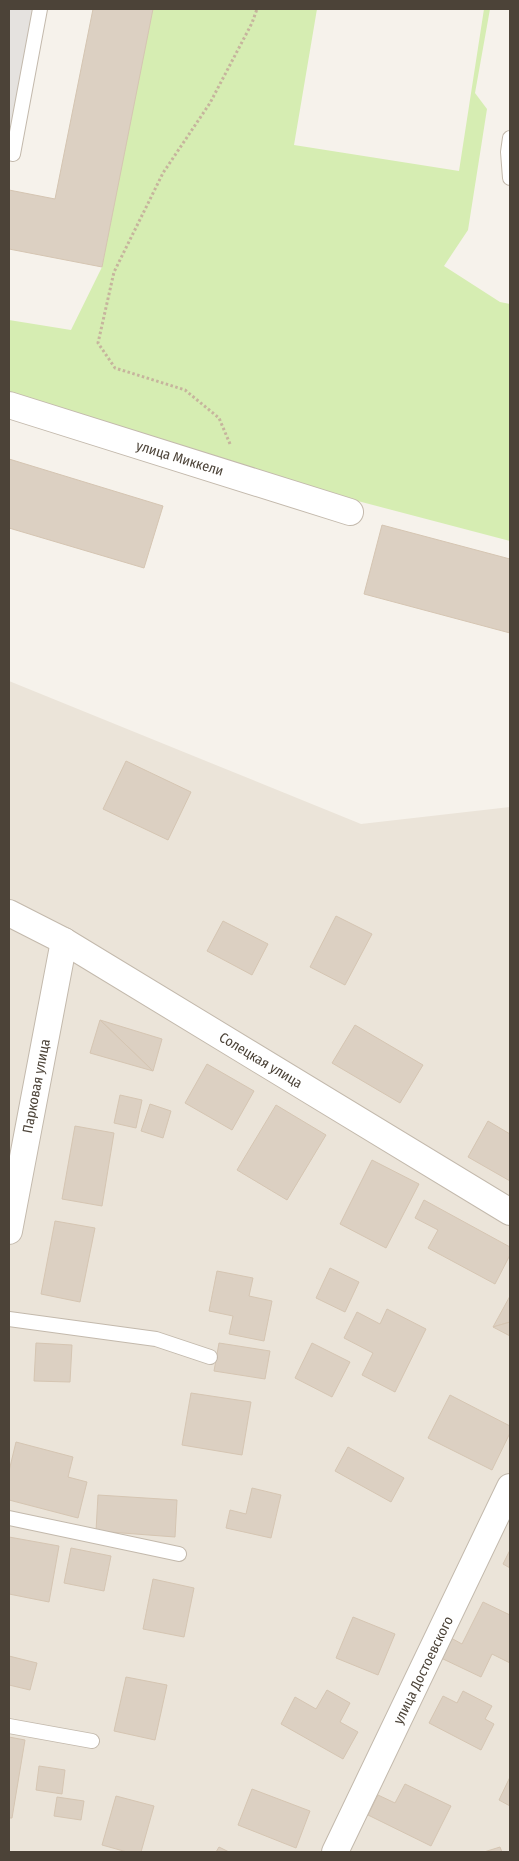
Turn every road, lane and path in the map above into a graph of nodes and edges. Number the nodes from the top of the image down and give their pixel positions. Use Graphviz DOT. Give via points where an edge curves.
graph roads {
  1 [pos="40,9"];
  2 [pos="257,9"];
  3 [pos="510,138"];
  4 [pos="9,154"];
  5 [pos="510,178"];
  6 [pos="9,405"];
  7 [pos="243,477"];
  8 [pos="350,512"];
  9 [pos="9,913"];
  10 [pos="64,941"];
  11 [pos="510,1212"];
  12 [pos="9,1231"];
  13 [pos="9,1319"];
  14 [pos="210,1357"];
  15 [pos="510,1487"];
  16 [pos="9,1518"];
  17 [pos="179,1554"];
  18 [pos="9,1726"];
  19 [pos="92,1741"];
  20 [pos="335,1852"];
  1 -- 4 [label="lane" via="13,154"];
  2 -- 7 [label="path" via="210,103 163,172 114,272 98,343 115,368 185,390 219,418"];
  3 -- 5 [label="lane"];
  6 -- 7 [label="street, улица Миккели"];
  7 -- 8 [label="street, улица Миккели"];
  9 -- 10 [label="street, Солецкая улица"];
  10 -- 11 [label="street, Солецкая улица"];
  10 -- 12 [label="street, Парковая улица"];
  13 -- 14 [label="lane" via="156,1339"];
  15 -- 20 [label="street, улица Достоевского"];
  16 -- 17 [label="lane"];
  18 -- 19 [label="lane"];
}
